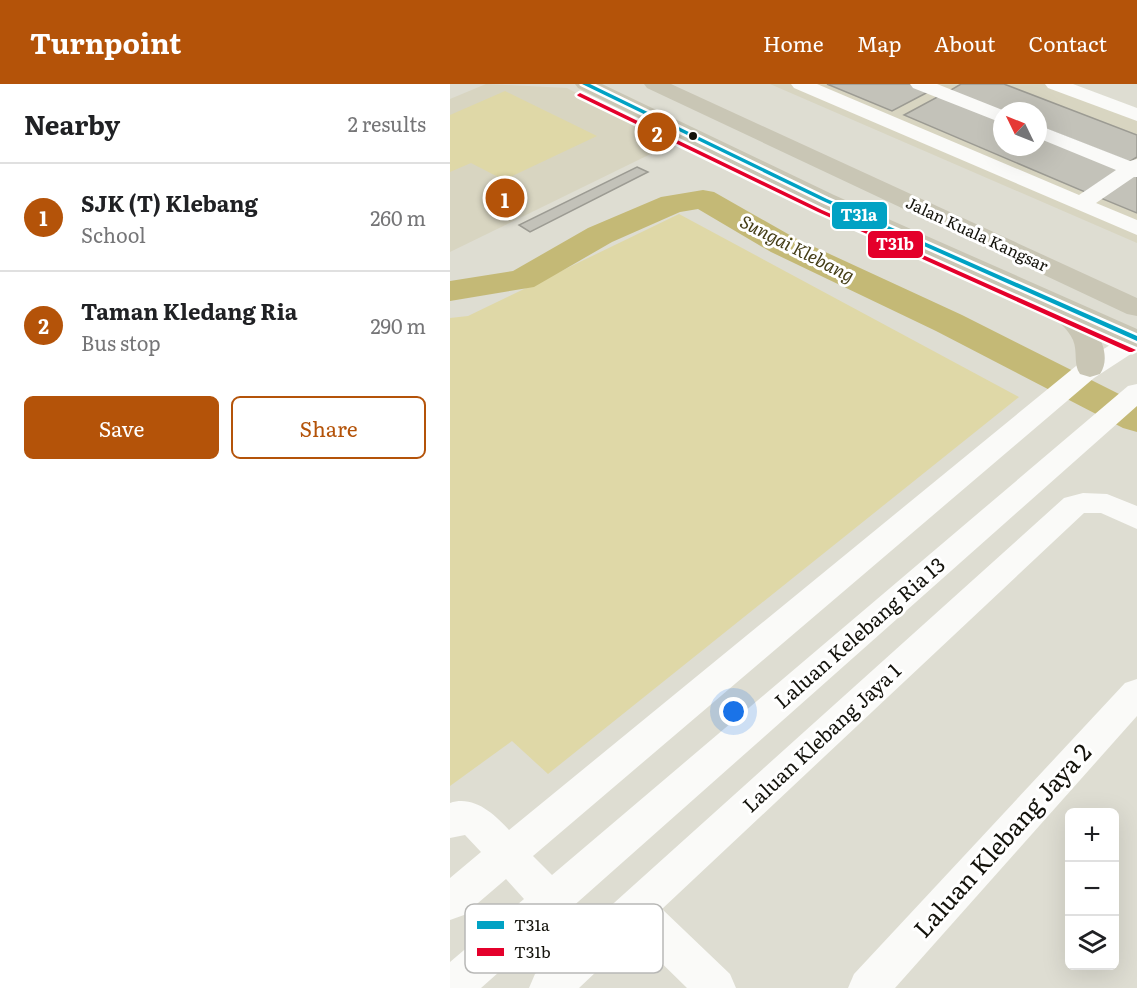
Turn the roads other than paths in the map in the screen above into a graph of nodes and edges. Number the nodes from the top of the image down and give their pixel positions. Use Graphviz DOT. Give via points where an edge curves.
graph roads {
  1 [pos="585,84"];
  2 [pos="654,84"];
  3 [pos="801,84"];
  4 [pos="1055,84"];
  5 [pos="946,88"];
  6 [pos="921,93"];
  7 [pos="993,112"];
  8 [pos="1137,115"];
  9 [pos="1047,134"];
  10 [pos="1135,168"];
  11 [pos="1080,204"];
  12 [pos="1137,228"];
  13 [pos="1055,302"];
  14 [pos="1137,308"];
  15 [pos="1137,339"];
  16 [pos="1088,370"];
  17 [pos="1135,394"];
  18 [pos="1137,519"];
  19 [pos="1137,693"];
  20 [pos="450,822"];
  21 [pos="508,855"];
  22 [pos="450,902"];
  23 [pos="552,902"];
  24 [pos="550,904"];
  25 [pos="642,904"];
  26 [pos="663,937"];
  27 [pos="469,973"];
  28 [pos="566,973"];
  29 [pos="452,988"];
  30 [pos="549,988"];
  31 [pos="716,988"];
  32 [pos="868,988"];
  1 -- 13 [label="highway, Jalan Kuala Kangsar" via="825,200"];
  2 -- 14 [label="highway, Jalan Kuala Kangsar"];
  3 -- 11 [label="street" via="895,115"];
  4 -- 8 [label="street"];
  5 -- 6 [label="street"];
  5 -- 7 [label="street"];
  9 -- 10 [label="street"];
  10 -- 11 [label="street"];
  11 -- 12 [label="street"];
  13 -- 15 [label="highway, Jalan Kuala Kangsar"];
  13 -- 16 [label="highway" via="1090,345"];
  15 -- 16 [label="street"];
  16 -- 21 [label="street"];
  17 -- 23 [label="street, Laluan Kelebang Ria 13"];
  18 -- 25 [label="street, Laluan Klebang Jaya 1" via="1100,501 1074,505"];
  19 -- 32 [label="street, Laluan Klebang Jaya 2"];
  20 -- 21 [label="street" via="457,817 476,821"];
  21 -- 22 [label="street"];
  21 -- 23 [label="street"];
  23 -- 24 [label="street, Laluan Kelebang Ria 13"];
  26 -- 31 [label="street"];
  27 -- 29 [label="street, Laluan Kelebang Ria 13"];
  28 -- 30 [label="street, Laluan Klebang Jaya 1"];
}
